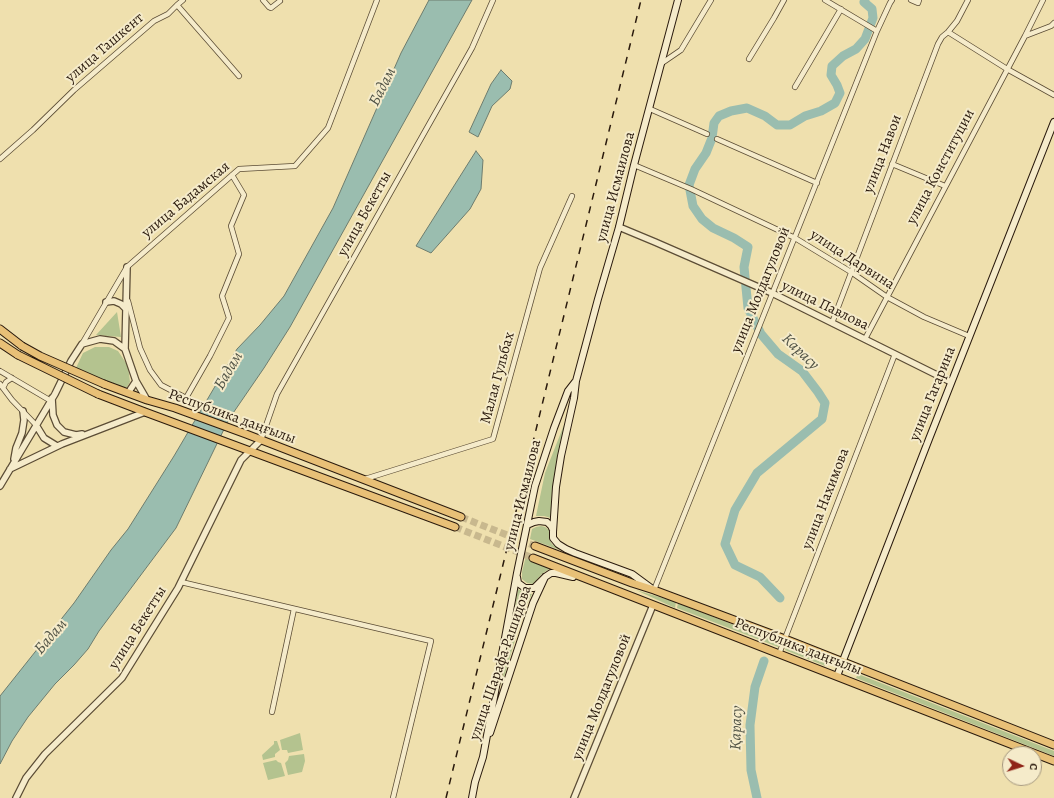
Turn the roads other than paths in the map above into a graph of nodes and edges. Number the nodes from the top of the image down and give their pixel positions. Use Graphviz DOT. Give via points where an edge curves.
graph roads {
  1 [pos="183,0"];
  2 [pos="263,0"];
  3 [pos="377,0"];
  4 [pos="493,0"];
  5 [pos="678,0"];
  6 [pos="711,0"];
  7 [pos="784,0"];
  8 [pos="825,0"];
  9 [pos="892,0"];
  10 [pos="911,0"];
  11 [pos="919,0"];
  12 [pos="968,0"];
  13 [pos="1043,0"];
  14 [pos="280,1"];
  15 [pos="177,6"];
  16 [pos="840,9"];
  17 [pos="1054,23"];
  18 [pos="877,31"];
  19 [pos="948,32"];
  20 [pos="1025,36"];
  21 [pos="749,59"];
  22 [pos="662,63"];
  23 [pos="1007,69"];
  24 [pos="239,76"];
  25 [pos="795,87"];
  26 [pos="1054,95"];
  27 [pos="650,109"];
  28 [pos="1054,122"];
  29 [pos="707,134"];
  30 [pos="717,139"];
  31 [pos="0,159"];
  32 [pos="892,164"];
  33 [pos="634,165"];
  34 [pos="232,175"];
  35 [pos="817,183"];
  36 [pos="945,186"];
  37 [pos="572,196"];
  38 [pos="619,228"];
  39 [pos="795,238"];
  40 [pos="127,266"];
  41 [pos="851,272"];
  42 [pos="772,293"];
  43 [pos="127,297"];
  44 [pos="887,297"];
  45 [pos="106,302"];
  46 [pos="126,309"];
  47 [pos="832,323"];
  48 [pos="0,329"];
  49 [pos="969,336"];
  50 [pos="865,339"];
  51 [pos="0,343"];
  52 [pos="82,344"];
  53 [pos="125,349"];
  54 [pos="895,354"];
  55 [pos="0,371"];
  56 [pos="12,378"];
  57 [pos="136,381"];
  58 [pos="576,381"];
  59 [pos="951,382"];
  60 [pos="2,386"];
  61 [pos="128,393"];
  62 [pos="51,399"];
  63 [pos="147,400"];
  64 [pos="23,411"];
  65 [pos="145,412"];
  66 [pos="36,425"];
  67 [pos="87,434"];
  68 [pos="258,439"];
  69 [pos="57,446"];
  70 [pos="250,450"];
  71 [pos="12,467"];
  72 [pos="364,480"];
  73 [pos="0,486"];
  74 [pos="461,518"];
  75 [pos="527,525"];
  76 [pos="455,526"];
  77 [pos="553,532"];
  78 [pos="535,546"];
  79 [pos="533,558"];
  80 [pos="517,573"];
  81 [pos="545,577"];
  82 [pos="181,582"];
  83 [pos="654,590"];
  84 [pos="650,603"];
  85 [pos="294,609"];
  86 [pos="785,639"];
  87 [pos="779,654"];
  88 [pos="842,662"];
  89 [pos="837,676"];
  90 [pos="272,712"];
  91 [pos="1054,745"];
  92 [pos="483,757"];
  93 [pos="1054,761"];
  94 [pos="16,798"];
  95 [pos="393,798"];
  96 [pos="472,798"];
  97 [pos="574,798"];
  1 -- 15 [label="street, улица Ташкент"];
  2 -- 14 [label="street" via="271,8"];
  3 -- 34 [label="street, улица Бадамская" via="328,128 295,166 239,170"];
  4 -- 68 [label="street, улица Бекетты" via="472,48 277,394"];
  5 -- 22 [label="main road, улица Исмаилова"];
  6 -- 22 [label="street" via="681,50"];
  7 -- 21 [label="street"];
  8 -- 16 [label="street"];
  9 -- 18 [label="street, улица Молдагуловой"];
  10 -- 11 [label="street" via="918,3"];
  12 -- 19 [label="street, улица Навои"];
  13 -- 20 [label="street, улица Конституции"];
  15 -- 24 [label="street"];
  15 -- 31 [label="street, улица Ташкент" via="154,21 74,90"];
  16 -- 18 [label="street"];
  16 -- 25 [label="street"];
  17 -- 20 [label="street"];
  18 -- 35 [label="street, улица Молдагуловой"];
  19 -- 23 [label="street"];
  19 -- 32 [label="street, улица Навои" via="938,44"];
  20 -- 23 [label="street, улица Конституции"];
  22 -- 27 [label="main road, улица Исмаилова"];
  23 -- 26 [label="street"];
  23 -- 36 [label="street, улица Конституции"];
  27 -- 29 [label="street"];
  27 -- 33 [label="main road, улица Исмаилова"];
  28 -- 49 [label="main road, улица Гагарина"];
  30 -- 35 [label="street"];
  32 -- 36 [label="street"];
  32 -- 41 [label="street, улица Навои"];
  33 -- 38 [label="main road, улица Исмаилова"];
  33 -- 39 [label="street, улица Дарвина" via="686,186"];
  34 -- 40 [label="street, улица Бадамская"];
  34 -- 43 [label="street" via="244,195 231,226 239,254 222,296 229,318 186,398 161,385 150,370 140,348"];
  35 -- 39 [label="street, улица Молдагуловой"];
  36 -- 44 [label="street, улица Конституции"];
  37 -- 72 [label="street, Малая Гульбах" via="540,268 493,439"];
  38 -- 42 [label="street, улица Павлова"];
  38 -- 58 [label="main road, улица Исмаилова"];
  39 -- 41 [label="street, улица Дарвина"];
  39 -- 42 [label="street, улица Молдагуловой"];
  40 -- 43 [label="street"];
  40 -- 45 [label="street, улица Бадамская"];
  41 -- 44 [label="street, улица Дарвина"];
  41 -- 47 [label="street, улица Навои"];
  42 -- 47 [label="street, улица Павлова"];
  42 -- 83 [label="street, улица Молдагуловой"];
  43 -- 46 [label="street"];
  44 -- 49 [label="street, улица Дарвина" via="924,317"];
  44 -- 50 [label="street, улица Конституции"];
  45 -- 46 [label="street" via="114,301"];
  45 -- 52 [label="street, улица Бадамская"];
  46 -- 53 [label="street"];
  47 -- 50 [label="street, улица Павлова"];
  48 -- 61 [label="main road, Республика даңғылы, bridge" via="40,356"];
  49 -- 59 [label="main road, улица Гагарина"];
  50 -- 54 [label="street, улица Павлова"];
  51 -- 65 [label="main road, Республика даңғылы, bridge" via="18,355 98,394"];
  52 -- 53 [label="street" via="100,339 114,341"];
  52 -- 62 [label="street"];
  53 -- 57 [label="street"];
  54 -- 59 [label="street, улица Павлова"];
  54 -- 86 [label="street, улица Нахимова"];
  55 -- 56 [label="street"];
  56 -- 60 [label="street"];
  56 -- 62 [label="street"];
  57 -- 61 [label="street"];
  57 -- 63 [label="street"];
  58 -- 75 [label="main road, улица Исмаилова" via="568,391 554,428 535,486"];
  58 -- 77 [label="main road, улица Исмаилова" via="556,487"];
  59 -- 88 [label="main road, улица Гагарина"];
  60 -- 64 [label="street"];
  61 -- 63 [label="main road, Республика даңғылы"];
  62 -- 66 [label="street"];
  62 -- 67 [label="street" via="53,415 57,425 64,432"];
  63 -- 68 [label="main road, Республика даңғылы"];
  64 -- 66 [label="street"];
  64 -- 71 [label="street" via="22,433"];
  65 -- 67 [label="street"];
  65 -- 70 [label="main road, Республика даңғылы"];
  66 -- 69 [label="street" via="44,438"];
  66 -- 71 [label="street"];
  67 -- 69 [label="street"];
  68 -- 70 [label="street, улица Бекетты"];
  68 -- 72 [label="main road, Республика даңғылы"];
  69 -- 71 [label="street"];
  70 -- 76 [label="main road, Республика даңғылы"];
  70 -- 82 [label="street, улица Бекетты" via="241,460"];
  71 -- 73 [label="street"];
  72 -- 74 [label="main road, Республика даңғылы"];
  75 -- 77 [label="main road" via="539,521 547,522"];
  75 -- 80 [label="main road, улица Исмаилова"];
  77 -- 83 [label="main road" via="553,538 566,549 632,574"];
  78 -- 83 [label="main road, Республика даңғылы"];
  79 -- 84 [label="main road, Республика даңғылы"];
  80 -- 81 [label="main road" via="518,583 525,588 534,588"];
  80 -- 92 [label="main road, улица Шарафа Рашидова"];
  81 -- 84 [label="main road" via="551,573 565,574 624,597"];
  81 -- 92 [label="main road, улица Шарафа Рашидова" via="533,603"];
  82 -- 85 [label="street"];
  82 -- 94 [label="street, улица Бекетты" via="122,678 45,754 26,778"];
  83 -- 86 [label="main road, Республика даңғылы"];
  84 -- 87 [label="main road, Республика даңғылы"];
  84 -- 97 [label="street, улица Молдагуловой"];
  85 -- 90 [label="street"];
  85 -- 95 [label="street" via="431,641"];
  86 -- 87 [label="street, улица Нахимова"];
  86 -- 88 [label="main road, Республика даңғылы"];
  87 -- 89 [label="main road, Республика даңғылы"];
  88 -- 89 [label="main road, улица Гагарина"];
  88 -- 91 [label="main road, Республика даңғылы"];
  89 -- 93 [label="main road, Республика даңғылы"];
  92 -- 96 [label="main road, улица Шарафа Рашидова"];
}
